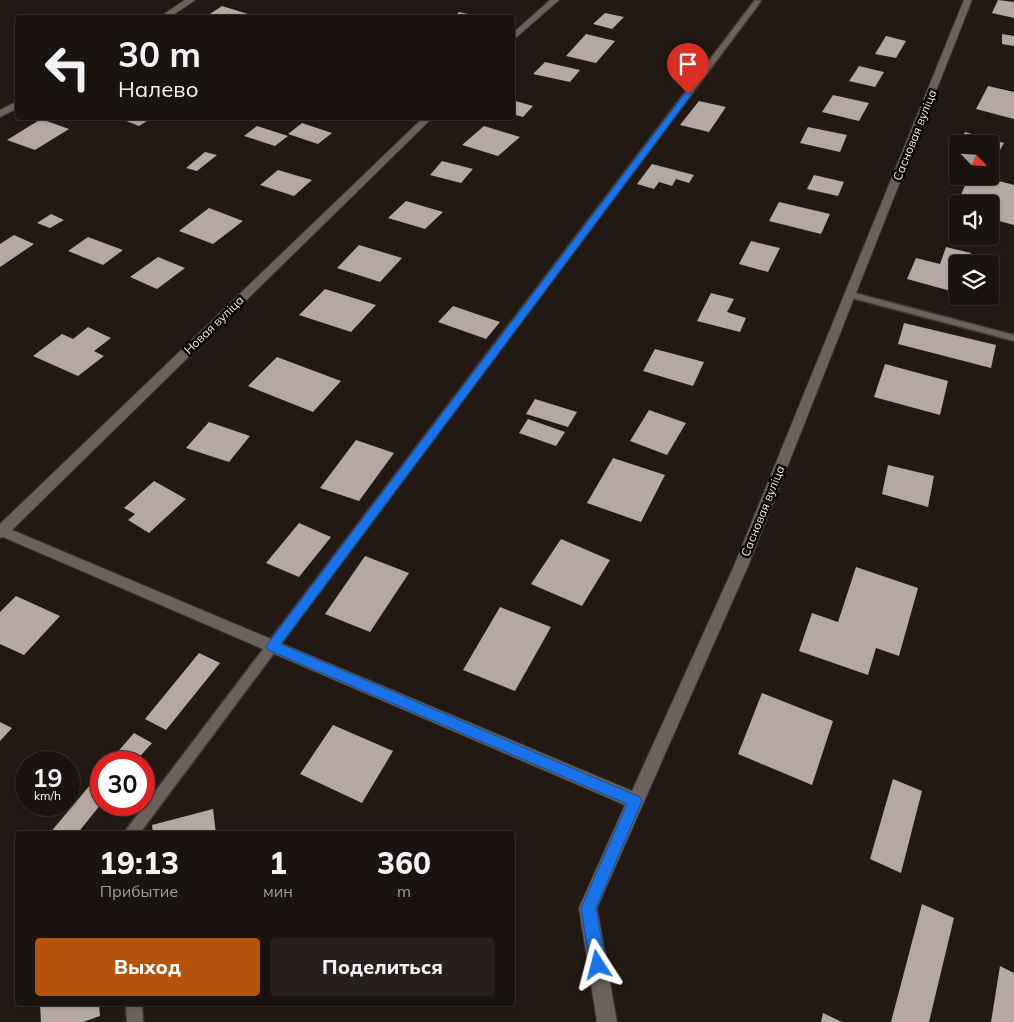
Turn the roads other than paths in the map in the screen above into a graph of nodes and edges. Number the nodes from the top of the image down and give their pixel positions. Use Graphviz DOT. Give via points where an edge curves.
graph roads {
  1 [pos="191,0"];
  2 [pos="555,0"];
  3 [pos="968,0"];
  4 [pos="758,2"];
  5 [pos="167,15"];
  6 [pos="515,36"];
  7 [pos="15,106"];
  8 [pos="0,114"];
  9 [pos="426,120"];
  10 [pos="851,295"];
  11 [pos="1014,338"];
  12 [pos="1,532"];
  13 [pos="272,646"];
  14 [pos="635,801"];
  15 [pos="132,831"];
  16 [pos="134,1006"];
  17 [pos="135,1022"];
  18 [pos="607,1022"];
  1 -- 5 [label="street"];
  2 -- 6 [label="street"];
  3 -- 10 [label="street, Сасновая вуліца"];
  4 -- 13 [label="lane"];
  7 -- 8 [label="street"];
  9 -- 12 [label="street, Новая вуліца"];
  10 -- 11 [label="lane"];
  10 -- 14 [label="street, Сасновая вуліца" via="741,566"];
  12 -- 13 [label="street"];
  13 -- 14 [label="street"];
  13 -- 15 [label="lane"];
  14 -- 18 [label="street, Сасновая вуліца" via="588,908"];
  16 -- 17 [label="lane"];
}
